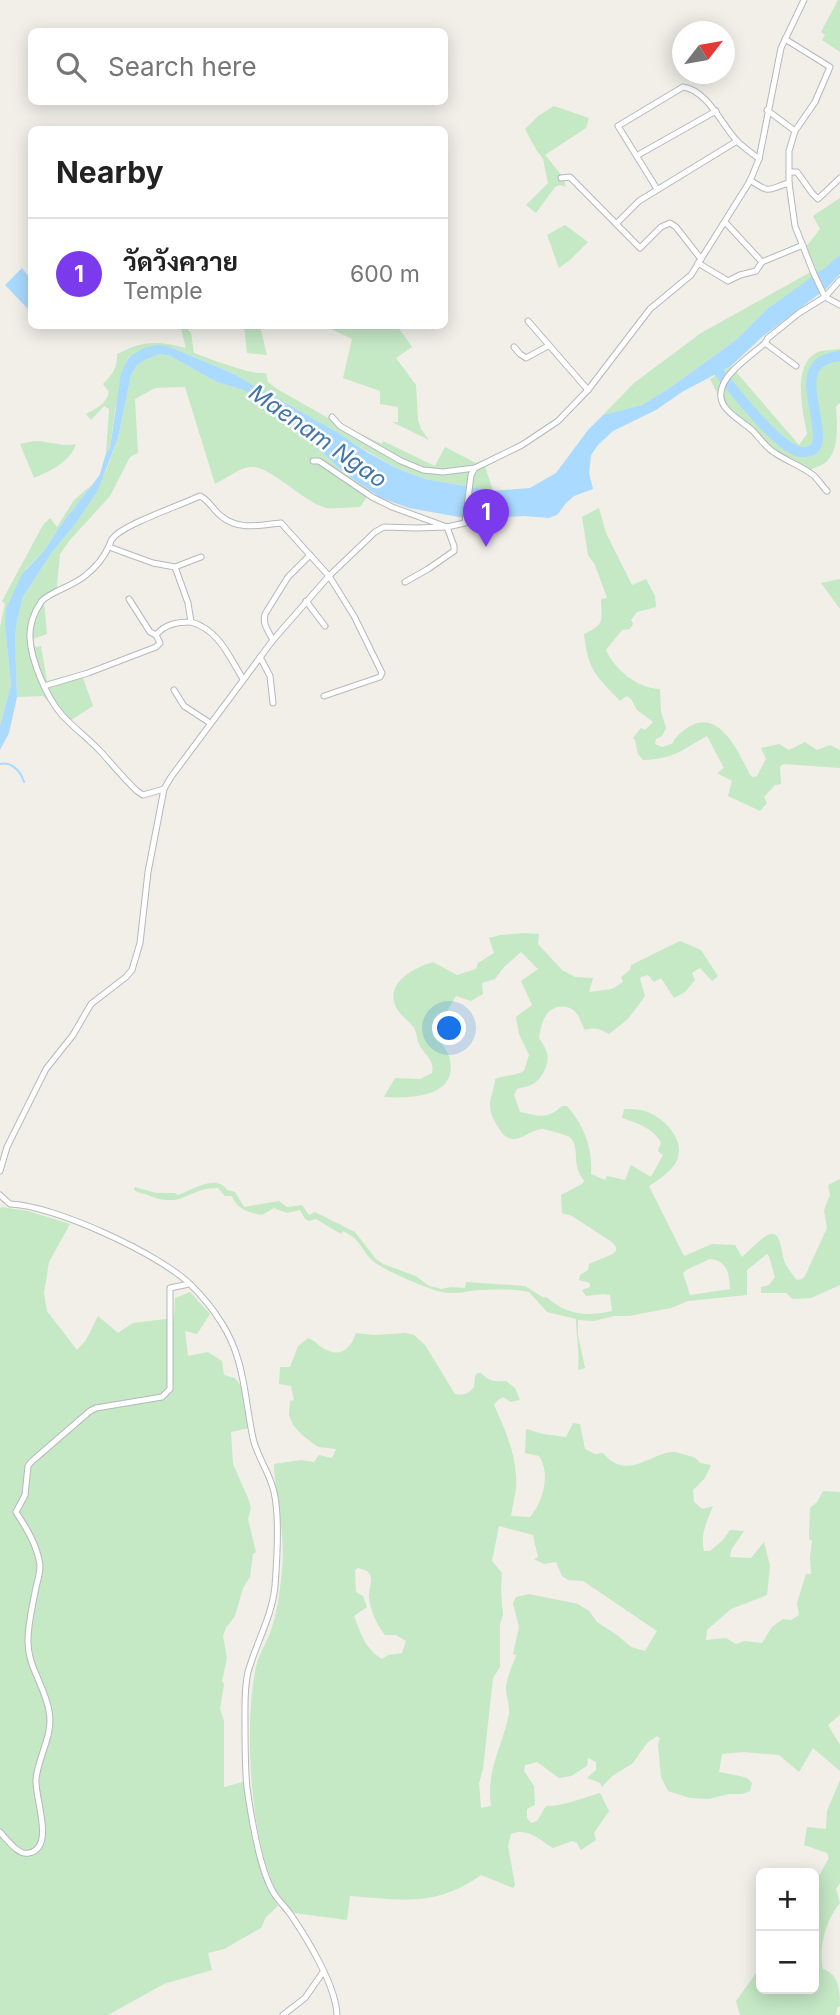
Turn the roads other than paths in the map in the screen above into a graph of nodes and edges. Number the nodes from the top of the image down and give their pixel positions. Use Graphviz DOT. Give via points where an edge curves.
graph roads {
  1 [pos="804,0"];
  2 [pos="785,39"];
  3 [pos="830,67"];
  4 [pos="840,70"];
  5 [pos="767,110"];
  6 [pos="716,111"];
  7 [pos="795,131"];
  8 [pos="737,141"];
  9 [pos="638,155"];
  10 [pos="759,159"];
  11 [pos="789,172"];
  12 [pos="561,178"];
  13 [pos="840,178"];
  14 [pos="750,180"];
  15 [pos="789,183"];
  16 [pos="657,188"];
  17 [pos="725,222"];
  18 [pos="617,223"];
  19 [pos="803,245"];
  20 [pos="699,261"];
  21 [pos="762,262"];
  22 [pos="840,280"];
  23 [pos="824,296"];
  24 [pos="840,305"];
  25 [pos="528,321"];
  26 [pos="765,343"];
  27 [pos="548,346"];
  28 [pos="514,347"];
  29 [pos="796,366"];
  30 [pos="588,390"];
  31 [pos="332,417"];
  32 [pos="313,461"];
  33 [pos="475,468"];
  34 [pos="827,491"];
  35 [pos="447,527"];
  36 [pos="109,547"];
  37 [pos="310,555"];
  38 [pos="201,556"];
  39 [pos="175,567"];
  40 [pos="329,576"];
  41 [pos="404,582"];
  42 [pos="128,599"];
  43 [pos="306,601"];
  44 [pos="191,622"];
  45 [pos="325,626"];
  46 [pos="156,635"];
  47 [pos="273,640"];
  48 [pos="260,657"];
  49 [pos="243,679"];
  50 [pos="44,686"];
  51 [pos="174,690"];
  52 [pos="324,696"];
  53 [pos="273,703"];
  54 [pos="210,723"];
  55 [pos="164,789"];
  56 [pos="0,1171"];
  57 [pos="0,1195"];
  58 [pos="190,1284"];
  59 [pos="0,1832"];
  60 [pos="323,1972"];
  61 [pos="283,2015"];
  62 [pos="337,2015"];
  1 -- 2 [label="street"];
  2 -- 3 [label="street"];
  2 -- 5 [label="street"];
  3 -- 4 [label="street"];
  3 -- 7 [label="street" via="815,102"];
  5 -- 7 [label="street"];
  5 -- 10 [label="street"];
  6 -- 8 [label="street"];
  6 -- 9 [label="street"];
  6 -- 9 [label="street" via="683,87 618,126"];
  7 -- 11 [label="street"];
  8 -- 10 [label="street"];
  8 -- 16 [label="street"];
  9 -- 16 [label="street"];
  10 -- 14 [label="street"];
  11 -- 13 [label="street" via="797,172 818,199"];
  11 -- 15 [label="street"];
  12 -- 18 [label="street" via="569,177"];
  14 -- 15 [label="street" via="769,191"];
  14 -- 17 [label="street"];
  15 -- 19 [label="street" via="795,226"];
  16 -- 18 [label="street"];
  17 -- 20 [label="street"];
  17 -- 21 [label="street"];
  18 -- 20 [label="street" via="640,248 670,223"];
  19 -- 21 [label="street"];
  19 -- 23 [label="street"];
  20 -- 21 [label="street" via="729,281 753,273"];
  20 -- 30 [label="street" via="691,275 650,309"];
  22 -- 23 [label="street"];
  23 -- 24 [label="street"];
  23 -- 26 [label="street"];
  25 -- 27 [label="street"];
  26 -- 29 [label="street"];
  26 -- 34 [label="street" via="727,377 720,398 763,444 815,476"];
  27 -- 28 [label="street" via="526,358"];
  27 -- 30 [label="street"];
  30 -- 33 [label="street" via="558,421"];
  31 -- 33 [label="street" via="410,465 437,472"];
  32 -- 35 [label="street" via="392,507"];
  33 -- 35 [label="street" via="465,523"];
  35 -- 40 [label="street" via="384,527"];
  35 -- 41 [label="street" via="454,551"];
  36 -- 37 [label="street" via="126,528 200,496 220,515 244,527 281,523"];
  36 -- 39 [label="street"];
  36 -- 50 [label="street" via="86,576 48,596 32,621 29,636"];
  37 -- 40 [label="street"];
  37 -- 47 [label="street" via="265,614 264,624"];
  38 -- 39 [label="street"];
  39 -- 44 [label="street"];
  40 -- 43 [label="street"];
  40 -- 52 [label="street" via="382,673"];
  42 -- 46 [label="street"];
  43 -- 45 [label="street"];
  43 -- 47 [label="street"];
  44 -- 46 [label="street" via="175,623"];
  44 -- 49 [label="street" via="205,626 218,639"];
  46 -- 50 [label="street" via="160,643 156,647"];
  47 -- 48 [label="street"];
  48 -- 49 [label="street"];
  48 -- 53 [label="street" via="270,676"];
  49 -- 54 [label="street"];
  50 -- 55 [label="street" via="63,717 137,791 143,795"];
  51 -- 54 [label="street" via="184,706"];
  54 -- 55 [label="street"];
  55 -- 56 [label="street" via="148,872 141,943 132,970 91,1004 46,1069"];
  57 -- 58 [label="street" via="10,1204 49,1212 96,1230"];
  58 -- 59 [label="street" via="170,1288 167,1394 90,1411 28,1466 25,1495 16,1512 32,1537 40,1567 27,1641 33,1671 50,1712 36,1782 41,1843 24,1853"];
  58 -- 60 [label="street" via="221,1322 238,1357 253,1439 274,1492 274,1588 245,1688 247,1788 270,1886"];
  60 -- 61 [label="street" via="305,1998"];
  60 -- 62 [label="street"];
}
